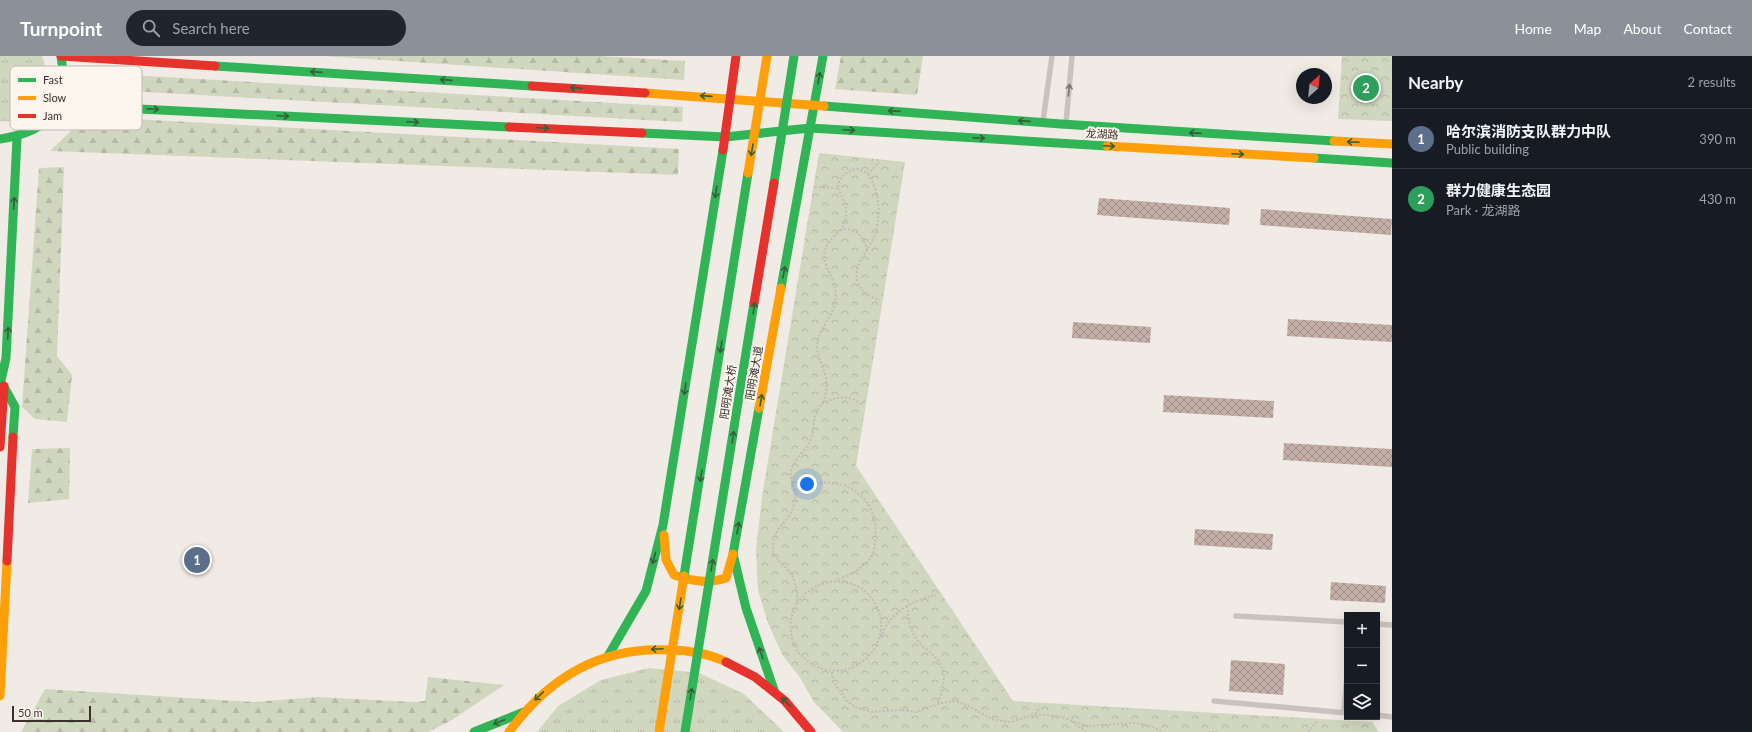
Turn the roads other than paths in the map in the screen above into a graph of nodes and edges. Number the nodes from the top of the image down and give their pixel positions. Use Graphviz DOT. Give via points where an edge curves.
graph roads {
  1 [pos="61,56"];
  2 [pos="736,56"];
  3 [pos="767,56"];
  4 [pos="794,56"];
  5 [pos="823,56"];
  6 [pos="1052,56"];
  7 [pos="1072,56"];
  8 [pos="63,66"];
  9 [pos="730,98"];
  10 [pos="814,105"];
  11 [pos="142,109"];
  12 [pos="1042,122"];
  13 [pos="1066,124"];
  14 [pos="810,128"];
  15 [pos="36,130"];
  16 [pos="725,137"];
  17 [pos="17,138"];
  18 [pos="0,139"];
  19 [pos="1392,144"];
  20 [pos="1392,163"];
  21 [pos="2,386"];
  22 [pos="0,447"];
  23 [pos="663,525"];
  24 [pos="733,554"];
  25 [pos="1236,616"];
  26 [pos="1344,622"];
  27 [pos="1380,624"];
  28 [pos="1392,625"];
  29 [pos="608,656"];
  30 [pos="774,690"];
  31 [pos="0,696"];
  32 [pos="1214,701"];
  33 [pos="524,712"];
  34 [pos="1344,712"];
  35 [pos="1380,715"];
  36 [pos="1392,716"];
  37 [pos="474,732"];
  38 [pos="509,732"];
  39 [pos="659,732"];
  40 [pos="685,732"];
  41 [pos="810,732"];
  1 -- 8 [label="main road"];
  9 -- 1 [label="main road, 龙湖路, one-way"];
  2 -- 9 [label="main road"];
  3 -- 39 [label="main road, 阳明滩大桥, one-way, bridge"];
  40 -- 4 [label="main road, 阳明滩大桥, one-way, bridge"];
  10 -- 5 [label="main road, 阳明滩大道, one-way"];
  6 -- 12 [label="lane"];
  13 -- 7 [label="lane, one-way"];
  9 -- 10 [label="main road, 龙湖路"];
  9 -- 16 [label="main road"];
  12 -- 10 [label="main road, 龙湖路, one-way"];
  10 -- 14 [label="main road, 阳明滩大道"];
  11 -- 16 [label="main road, 龙湖路, one-way"];
  12 -- 13 [label="main road, 龙湖路"];
  19 -- 13 [label="main road, 龙湖路, one-way"];
  14 -- 16 [label="main road, 龙湖路"];
  14 -- 20 [label="main road, 龙湖路, one-way"];
  24 -- 14 [label="main road, 阳明滩大道, one-way"];
  15 -- 17 [label="main road"];
  16 -- 23 [label="main road, one-way"];
  17 -- 18 [label="main road"];
  21 -- 17 [label="main road, one-way" via="6,358"];
  21 -- 22 [label="main road"];
  21 -- 31 [label="main road" via="15,407"];
  23 -- 24 [label="main road" via="666,560 674,575 691,581 716,582 726,578"];
  23 -- 29 [label="main road, one-way" via="646,592"];
  30 -- 24 [label="main road, 阳明滩大道, one-way" via="746,608"];
  25 -- 26 [label="lane"];
  27 -- 28 [label="lane"];
  30 -- 29 [label="main road, one-way" via="737,666 696,652 659,648"];
  29 -- 33 [label="main road, one-way" via="584,665 562,678 542,693"];
  41 -- 30 [label="main road, one-way" via="793,709"];
  32 -- 34 [label="lane"];
  33 -- 37 [label="main road, one-way"];
  33 -- 38 [label="main road"];
  35 -- 36 [label="lane"];
}
